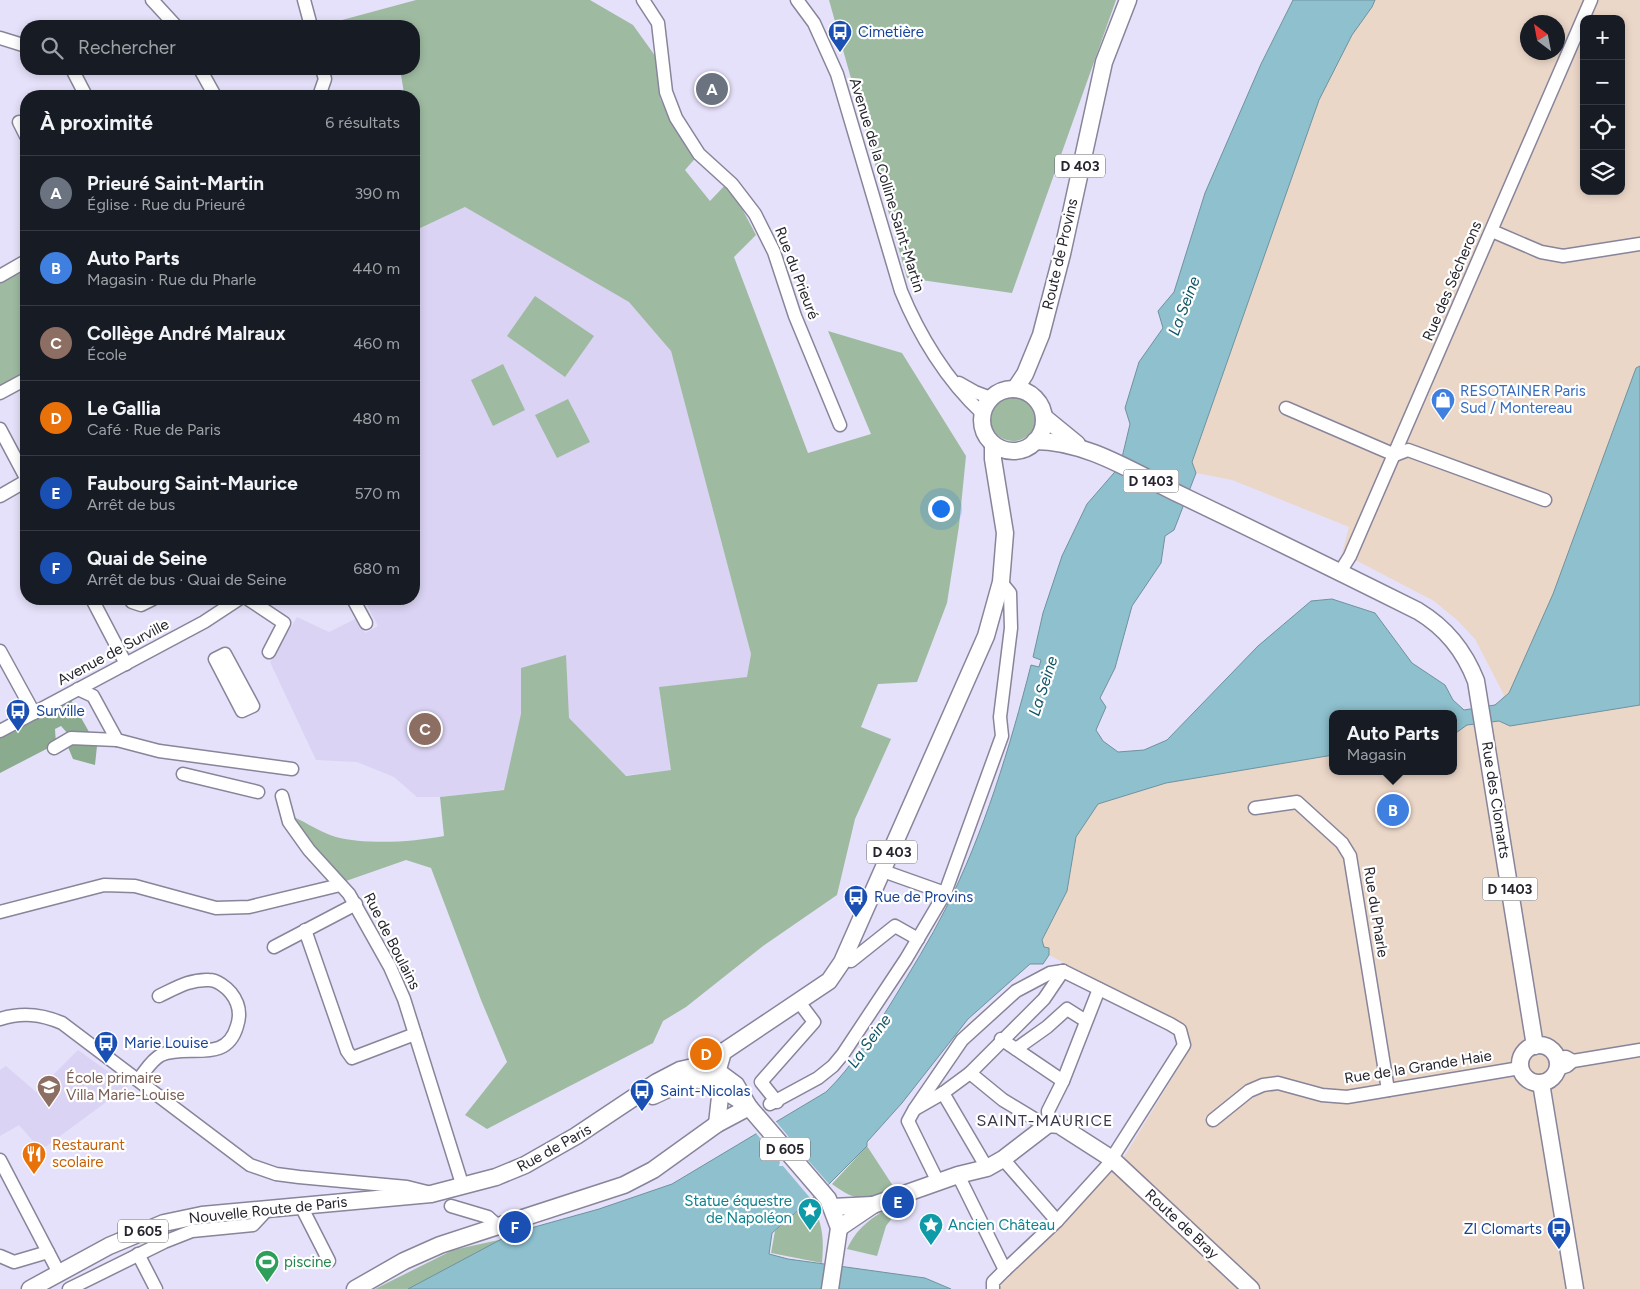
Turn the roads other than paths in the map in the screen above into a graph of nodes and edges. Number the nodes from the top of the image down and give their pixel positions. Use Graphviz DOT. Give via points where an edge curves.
graph roads {
  1 [pos="152,0"];
  2 [pos="304,0"];
  3 [pos="643,0"];
  4 [pos="797,0"];
  5 [pos="1128,0"];
  6 [pos="1591,0"];
  7 [pos="170,20"];
  8 [pos="309,20"];
  9 [pos="0,38"];
  10 [pos="20,44"];
  11 [pos="75,75"];
  12 [pos="203,75"];
  13 [pos="324,75"];
  14 [pos="83,90"];
  15 [pos="212,90"];
  16 [pos="322,90"];
  17 [pos="1492,231"];
  18 [pos="1640,244"];
  19 [pos="20,264"];
  20 [pos="0,276"];
  21 [pos="1040,335"];
  22 [pos="951,376"];
  23 [pos="20,382"];
  24 [pos="1015,389"];
  25 [pos="0,393"];
  26 [pos="991,398"];
  27 [pos="1037,401"];
  28 [pos="1286,408"];
  29 [pos="982,413"];
  30 [pos="1044,418"];
  31 [pos="840,425"];
  32 [pos="0,429"];
  33 [pos="1035,441"];
  34 [pos="993,444"];
  35 [pos="1082,448"];
  36 [pos="1013,451"];
  37 [pos="1395,455"];
  38 [pos="20,467"];
  39 [pos="997,478"];
  40 [pos="20,483"];
  41 [pos="0,496"];
  42 [pos="1545,500"];
  43 [pos="1340,572"];
  44 [pos="1001,582"];
  45 [pos="96,605"];
  46 [pos="231,605"];
  47 [pos="257,605"];
  48 [pos="356,605"];
  49 [pos="366,623"];
  50 [pos="0,652"];
  51 [pos="269,652"];
  52 [pos="126,664"];
  53 [pos="78,689"];
  54 [pos="38,711"];
  55 [pos="42,723"];
  56 [pos="0,731"];
  57 [pos="116,740"];
  58 [pos="54,748"];
  59 [pos="292,769"];
  60 [pos="183,774"];
  61 [pos="258,792"];
  62 [pos="282,796"];
  63 [pos="1255,808"];
  64 [pos="883,871"];
  65 [pos="340,885"];
  66 [pos="945,893"];
  67 [pos="356,904"];
  68 [pos="0,912"];
  69 [pos="305,930"];
  70 [pos="918,939"];
  71 [pos="274,947"];
  72 [pos="844,958"];
  73 [pos="1064,971"];
  74 [pos="1099,989"];
  75 [pos="158,996"];
  76 [pos="1044,999"];
  77 [pos="799,1002"];
  78 [pos="1059,1016"];
  79 [pos="0,1019"];
  80 [pos="1086,1021"];
  81 [pos="415,1034"];
  82 [pos="1001,1039"];
  83 [pos="1534,1046"];
  84 [pos="1016,1049"];
  85 [pos="1640,1050"];
  86 [pos="1563,1063"];
  87 [pos="1520,1068"];
  88 [pos="970,1073"];
  89 [pos="138,1080"];
  90 [pos="717,1081"];
  91 [pos="1063,1081"];
  92 [pos="1541,1083"];
  93 [pos="1388,1090"];
  94 [pos="943,1093"];
  95 [pos="744,1101"];
  96 [pos="911,1115"];
  97 [pos="717,1120"];
  98 [pos="1213,1120"];
  99 [pos="1047,1125"];
  100 [pos="1003,1159"];
  101 [pos="1112,1159"];
  102 [pos="0,1160"];
  103 [pos="987,1168"];
  104 [pos="958,1175"];
  105 [pos="340,1181"];
  106 [pos="360,1182"];
  107 [pos="938,1182"];
  108 [pos="463,1187"];
  109 [pos="431,1194"];
  110 [pos="358,1201"];
  111 [pos="873,1205"];
  112 [pos="301,1206"];
  113 [pos="451,1206"];
  114 [pos="832,1207"];
  115 [pos="267,1210"];
  116 [pos="1057,1221"];
  117 [pos="498,1226"];
  118 [pos="839,1228"];
  119 [pos="48,1252"];
  120 [pos="138,1254"];
  121 [pos="0,1256"];
  122 [pos="329,1261"];
  123 [pos="1005,1270"];
  124 [pos="59,1273"];
  125 [pos="30,1289"];
  126 [pos="69,1289"];
  127 [pos="156,1289"];
  128 [pos="355,1289"];
  129 [pos="830,1289"];
  130 [pos="993,1289"];
  131 [pos="1251,1289"];
  132 [pos="1575,1289"];
  1 -- 7 [label="street"];
  2 -- 8 [label="street"];
  3 -- 31 [label="street, Rue du Prieuré" via="658,23 668,98 676,118 699,154 732,184 755,214 774,252 795,316"];
  4 -- 22 [label="street, Avenue de la Colline Saint-Martin" via="814,23 837,74 911,316"];
  5 -- 21 [label="main road, Route de Provins / D 403" via="1104,62 1062,254"];
  6 -- 17 [label="street, Rue des Sécherons"];
  9 -- 10 [label="street"];
  11 -- 14 [label="street"];
  12 -- 15 [label="street"];
  13 -- 16 [label="street"];
  17 -- 18 [label="street" via="1541,252 1563,256"];
  17 -- 37 [label="street, Rue des Sécherons"];
  19 -- 20 [label="street"];
  21 -- 24 [label="main road, D 403" via="1025,374"];
  21 -- 27 [label="main road, D 403" via="1035,377"];
  22 -- 26 [label="street, Avenue de la Colline Saint-Martin"];
  22 -- 29 [label="street, Avenue de la Colline Saint-Martin"];
  23 -- 25 [label="street"];
  24 -- 26 [label="main road" via="998,392"];
  24 -- 27 [label="main road"];
  26 -- 29 [label="main road"];
  27 -- 30 [label="main road"];
  28 -- 37 [label="street"];
  29 -- 34 [label="main road" via="983,430"];
  30 -- 33 [label="main road" via="1042,430"];
  30 -- 35 [label="main road, D 1403"];
  32 -- 38 [label="street"];
  33 -- 35 [label="main road, D 1403" via="1054,441"];
  33 -- 36 [label="main road"];
  34 -- 36 [label="main road"];
  34 -- 39 [label="main road, D 403"];
  35 -- 43 [label="main road, D 1403"];
  36 -- 39 [label="main road" via="1002,462"];
  37 -- 42 [label="street" via="1408,450"];
  37 -- 43 [label="street, Rue des Sécherons"];
  39 -- 44 [label="main road, D 403" via="1005,533"];
  40 -- 41 [label="street"];
  43 -- 83 [label="main road, Rue des Clomarts / D 1403" via="1418,610 1445,630 1469,664 1476,681"];
  44 -- 64 [label="main road, D 403" via="986,636"];
  44 -- 66 [label="street" via="1010,593 1011,628 1000,717 1002,736"];
  45 -- 52 [label="street"];
  46 -- 52 [label="street, Avenue de Surville"];
  47 -- 51 [label="street" via="284,623"];
  48 -- 49 [label="street"];
  50 -- 54 [label="street"];
  52 -- 53 [label="street, Avenue de Surville"];
  53 -- 54 [label="street, Avenue de Surville"];
  53 -- 57 [label="street" via="93,696"];
  54 -- 55 [label="street"];
  54 -- 56 [label="street, Avenue de Surville"];
  57 -- 58 [label="street" via="71,738"];
  57 -- 59 [label="street" via="159,750"];
  60 -- 61 [label="street"];
  62 -- 65 [label="street, Rue de Boulains" via="289,822"];
  63 -- 93 [label="street, Rue du Pharle" via="1297,802 1342,843 1350,856"];
  64 -- 66 [label="street"];
  64 -- 72 [label="main road, D 403"];
  65 -- 67 [label="street, Rue de Boulains"];
  65 -- 68 [label="street" via="249,907 216,908 135,886 104,885"];
  66 -- 70 [label="street"];
  67 -- 69 [label="street"];
  67 -- 81 [label="street, Rue de Boulains" via="395,979"];
  69 -- 71 [label="street"];
  69 -- 81 [label="street" via="352,1058"];
  70 -- 72 [label="street" via="895,926 851,961"];
  70 -- 77 [label="street" via="838,1060 818,1078 773,1103 761,1082 814,1022"];
  72 -- 77 [label="main road, D 403" via="829,981"];
  73 -- 74 [label="street"];
  73 -- 76 [label="street"];
  73 -- 96 [label="street" via="1050,973 1016,991 962,1040"];
  74 -- 80 [label="street"];
  74 -- 101 [label="street" via="1180,1030 1184,1045"];
  75 -- 89 [label="street" via="194,979 214,980 234,997 239,1018 234,1036 225,1045 208,1051 170,1052 160,1056"];
  76 -- 78 [label="street"];
  76 -- 82 [label="street"];
  77 -- 90 [label="main road, D 403" via="723,1052"];
  78 -- 80 [label="street" via="1067,1009"];
  78 -- 84 [label="street"];
  79 -- 89 [label="street" via="28,1014 47,1016 62,1023"];
  80 -- 91 [label="street"];
  81 -- 108 [label="street, Rue de Boulains"];
  82 -- 84 [label="street"];
  82 -- 88 [label="street"];
  83 -- 86 [label="main road" via="1551,1049"];
  83 -- 87 [label="main road" via="1525,1052"];
  84 -- 91 [label="street"];
  85 -- 86 [label="street"];
  86 -- 92 [label="main road" via="1551,1079"];
  87 -- 92 [label="main road" via="1530,1081"];
  87 -- 93 [label="street, Rue de la Grande Haie"];
  88 -- 94 [label="street"];
  88 -- 99 [label="street" via="1004,1100"];
  89 -- 105 [label="street" via="250,1165 276,1174"];
  90 -- 95 [label="main road, D 605" via="736,1085"];
  90 -- 97 [label="main road"];
  90 -- 108 [label="main road, Rue de Paris / D 605" via="703,1067 680,1070 525,1165"];
  91 -- 99 [label="street" via="1048,1111"];
  92 -- 132 [label="main road"];
  93 -- 98 [label="street, Rue de la Grande Haie" via="1347,1097 1322,1095 1278,1083 1263,1085 1249,1091"];
  94 -- 96 [label="street"];
  94 -- 103 [label="street"];
  95 -- 97 [label="main road"];
  95 -- 114 [label="main road, D 605"];
  96 -- 107 [label="street"];
  97 -- 117 [label="main road" via="653,1170 624,1185"];
  99 -- 100 [label="main road"];
  99 -- 101 [label="main road, Route de Bray" via="1059,1125"];
  100 -- 103 [label="main road"];
  100 -- 116 [label="street"];
  101 -- 116 [label="street"];
  101 -- 131 [label="main road, Route de Bray"];
  102 -- 119 [label="street"];
  103 -- 104 [label="main road"];
  104 -- 107 [label="main road"];
  104 -- 123 [label="street"];
  105 -- 106 [label="street"];
  105 -- 110 [label="street"];
  106 -- 109 [label="street" via="407,1187"];
  106 -- 110 [label="street"];
  107 -- 111 [label="main road"];
  108 -- 109 [label="main road, D 605"];
  109 -- 110 [label="main road, Nouvelle Route de Paris / D 605"];
  110 -- 112 [label="main road, Nouvelle Route de Paris / D 605"];
  111 -- 114 [label="main road"];
  111 -- 118 [label="main road"];
  112 -- 115 [label="main road, Nouvelle Route de Paris / D 605"];
  112 -- 122 [label="street"];
  113 -- 117 [label="street" via="488,1217"];
  114 -- 118 [label="main road, D 605"];
  115 -- 120 [label="street" via="253,1225 192,1231"];
  115 -- 124 [label="main road, Nouvelle Route de Paris / D 605" via="202,1215 155,1226"];
  116 -- 123 [label="street"];
  117 -- 128 [label="main road" via="440,1245"];
  118 -- 129 [label="main road, D 605"];
  119 -- 121 [label="street" via="14,1262"];
  119 -- 124 [label="street"];
  120 -- 126 [label="street"];
  120 -- 127 [label="street"];
  123 -- 130 [label="street" via="994,1282"];
  124 -- 125 [label="main road, Nouvelle Route de Paris / D 605"];
}
